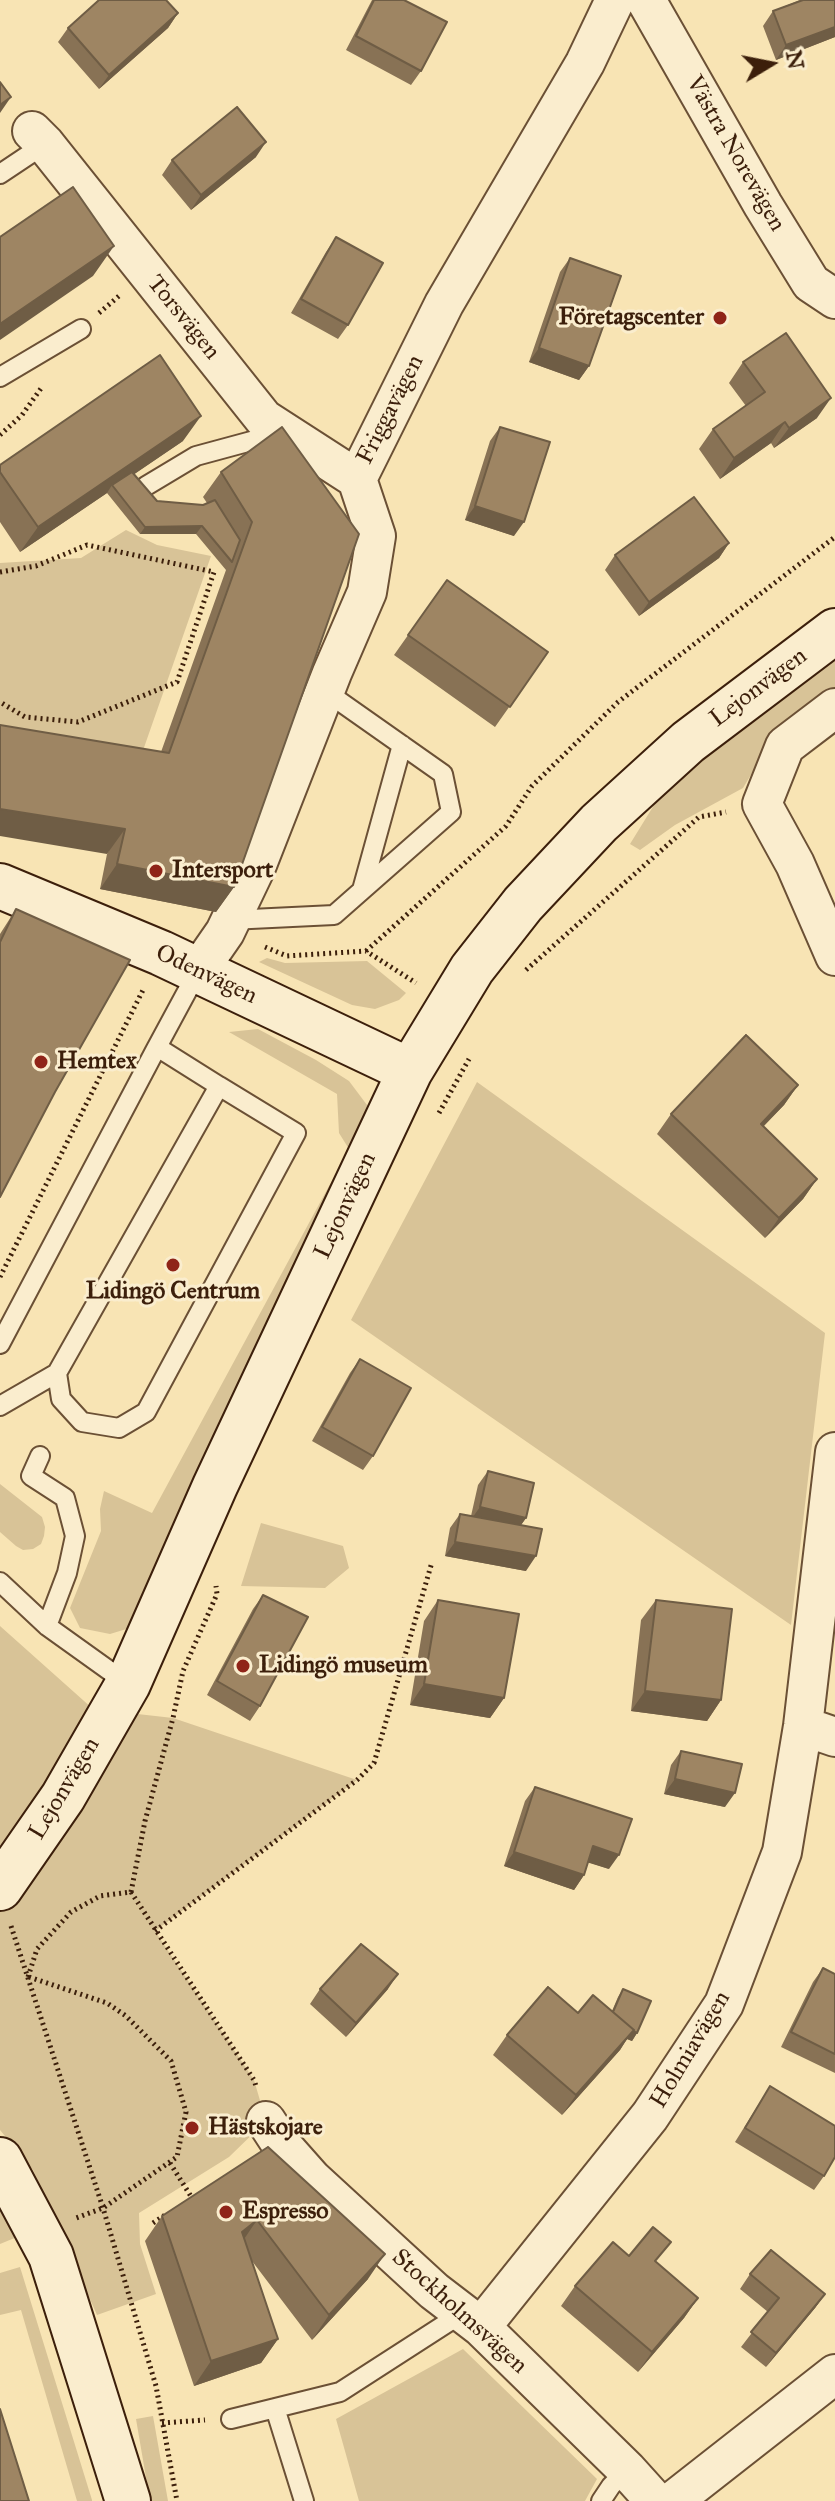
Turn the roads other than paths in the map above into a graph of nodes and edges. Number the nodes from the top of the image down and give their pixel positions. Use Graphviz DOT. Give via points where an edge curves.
graph roads {
  1 [pos="615,0"];
  2 [pos="646,0"];
  3 [pos="38,138"];
  4 [pos="0,174"];
  5 [pos="835,299"];
  6 [pos="81,329"];
  7 [pos="0,377"];
  8 [pos="284,432"];
  9 [pos="357,479"];
  10 [pos="146,486"];
  11 [pos="835,631"];
  12 [pos="325,691"];
  13 [pos="835,708"];
  14 [pos="402,745"];
  15 [pos="0,886"];
  16 [pos="362,890"];
  17 [pos="230,920"];
  18 [pos="835,956"];
  19 [pos="198,971"];
  20 [pos="157,1047"];
  21 [pos="410,1071"];
  22 [pos="219,1086"];
  23 [pos="0,1344"];
  24 [pos="57,1373"];
  25 [pos="0,1406"];
  26 [pos="835,1452"];
  27 [pos="40,1456"];
  28 [pos="0,1582"];
  29 [pos="47,1626"];
  30 [pos="128,1684"];
  31 [pos="819,1731"];
  32 [pos="5,1905"];
  33 [pos="266,2121"];
  34 [pos="2,2163"];
  35 [pos="471,2320"];
  36 [pos="835,2374"];
  37 [pos="275,2408"];
  38 [pos="231,2419"];
  39 [pos="627,2470"];
  40 [pos="128,2501"];
  41 [pos="304,2501"];
  42 [pos="601,2501"];
  43 [pos="655,2501"];
  44 [pos="673,2501"];
  1 -- 9 [label="street, Friggavägen" via="585,63 444,304"];
  2 -- 5 [label="street, Västra Norevägen" via="811,283"];
  3 -- 4 [label="lane"];
  3 -- 8 [label="street, Torsvägen" via="264,419"];
  6 -- 7 [label="lane"];
  8 -- 9 [label="street, Torsvägen"];
  8 -- 10 [label="lane" via="196,456"];
  9 -- 12 [label="street, Friggavägen" via="376,536 374,550 367,592"];
  11 -- 21 [label="street, Lejonvägen" via="688,742 599,823 523,904 472,969"];
  12 -- 14 [label="lane"];
  12 -- 17 [label="street, Friggavägen"];
  13 -- 18 [label="street" via="785,746 762,804"];
  14 -- 16 [label="lane"];
  14 -- 16 [label="lane" via="443,774 451,812"];
  15 -- 19 [label="street, Odenvägen"];
  16 -- 17 [label="lane" via="334,915"];
  17 -- 19 [label="street, Friggavägen"];
  19 -- 20 [label="lane"];
  19 -- 21 [label="street, Odenvägen"];
  20 -- 22 [label="lane"];
  20 -- 23 [label="lane"];
  21 -- 30 [label="street, Lejonvägen"];
  22 -- 24 [label="lane"];
  22 -- 24 [label="lane" via="296,1133 146,1412 119,1428 82,1422 61,1399"];
  24 -- 25 [label="lane"];
  26 -- 31 [label="street, Holmiavägen"];
  27 -- 29 [label="lane" via="31,1476 65,1498 75,1536"];
  28 -- 29 [label="lane"];
  29 -- 30 [label="lane"];
  30 -- 32 [label="street, Lejonvägen"];
  31 -- 35 [label="street, Holmiavägen" via="782,1852 724,2004 650,2116"];
  33 -- 35 [label="street, Stockholmsvägen" via="312,2179"];
  34 -- 40 [label="street" via="51,2256"];
  35 -- 37 [label="lane" via="340,2392"];
  35 -- 39 [label="street, Stockholmsvägen"];
  36 -- 44 [label="street"];
  37 -- 38 [label="lane"];
  37 -- 41 [label="lane"];
  39 -- 42 [label="lane"];
  39 -- 43 [label="street, Stockholmsvägen"];
}
